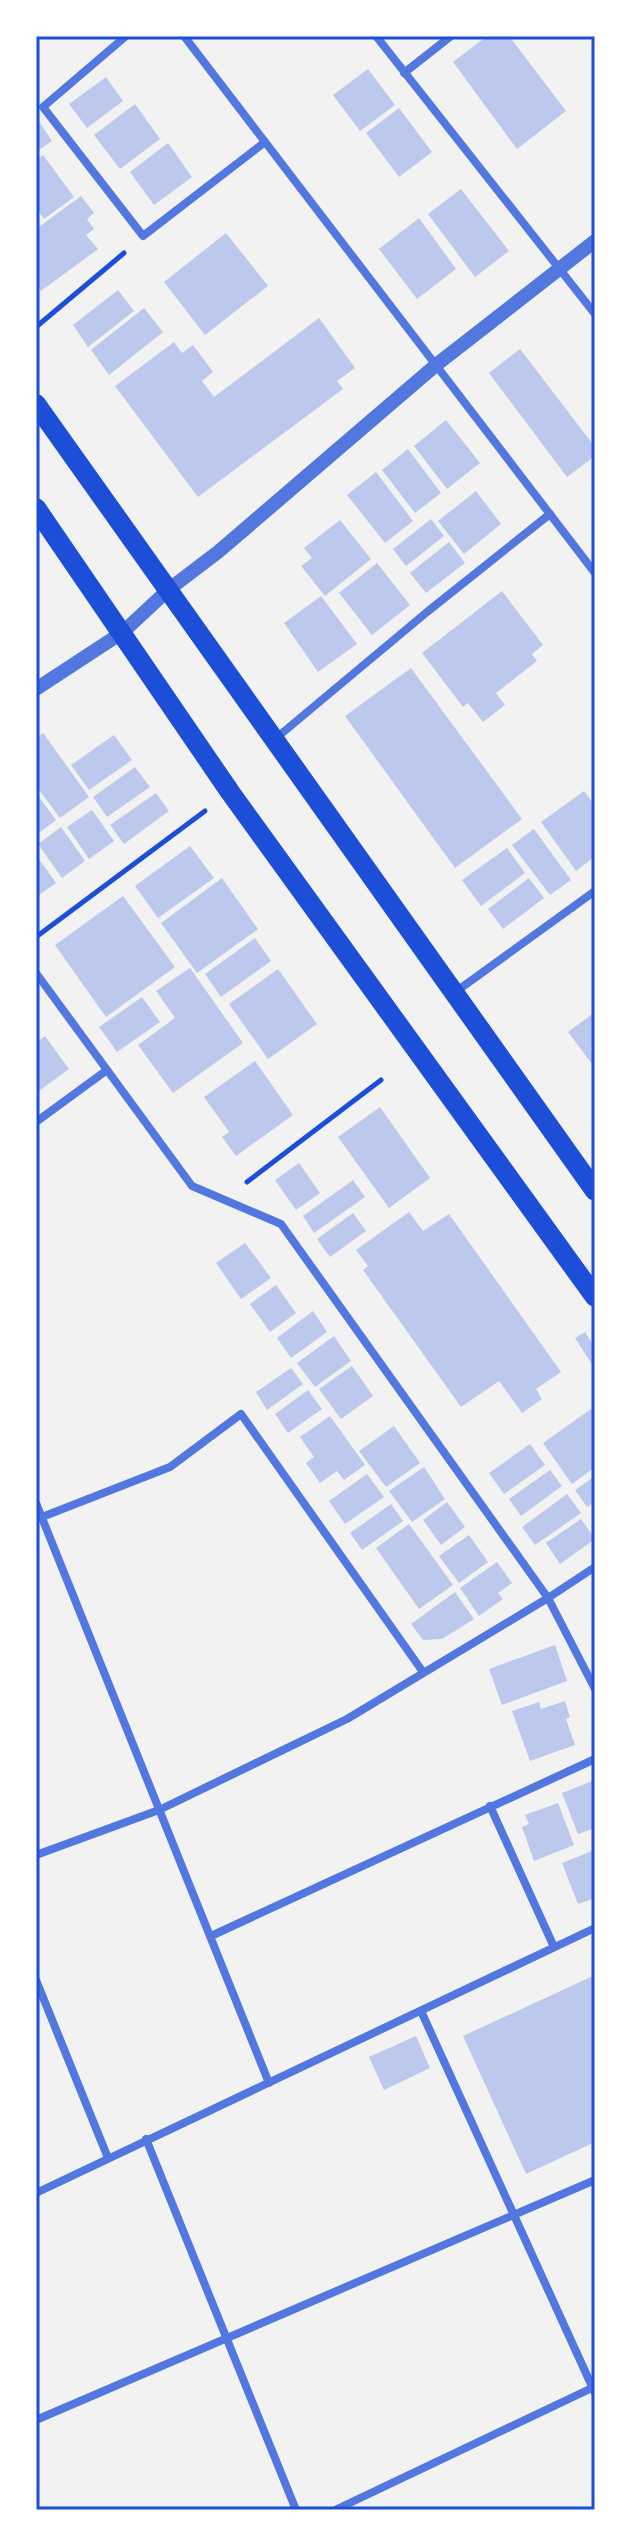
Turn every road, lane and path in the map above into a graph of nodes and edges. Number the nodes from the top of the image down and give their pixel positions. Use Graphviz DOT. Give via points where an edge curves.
graph roads {
  1 [pos="126,36"];
  2 [pos="184,36"];
  3 [pos="376,36"];
  4 [pos="451,36"];
  5 [pos="404,73"];
  6 [pos="265,142"];
  7 [pos="143,236"];
  8 [pos="595,241"];
  9 [pos="560,269"];
  10 [pos="595,314"];
  11 [pos="36,327"];
  12 [pos="436,365"];
  13 [pos="36,404"];
  14 [pos="36,508"];
  15 [pos="550,514"];
  16 [pos="595,573"];
  17 [pos="168,590"];
  18 [pos="123,632"];
  19 [pos="36,689"];
  20 [pos="274,740"];
  21 [pos="230,792"];
  22 [pos="595,891"];
  23 [pos="36,937"];
  24 [pos="36,973"];
  25 [pos="454,993"];
  26 [pos="107,1070"];
  27 [pos="381,1080"];
  28 [pos="36,1122"];
  29 [pos="595,1191"];
  30 [pos="224,1199"];
  31 [pos="595,1297"];
  32 [pos="36,1503"];
  33 [pos="42,1517"];
  34 [pos="595,1567"];
  35 [pos="548,1598"];
  36 [pos="423,1672"];
  37 [pos="595,1689"];
  38 [pos="595,1759"];
  39 [pos="490,1806"];
  40 [pos="159,1810"];
  41 [pos="36,1855"];
  42 [pos="595,1928"];
  43 [pos="211,1936"];
  44 [pos="554,1947"];
  45 [pos="36,1980"];
  46 [pos="421,2011"];
  47 [pos="269,2083"];
  48 [pos="146,2139"];
  49 [pos="108,2158"];
  50 [pos="595,2180"];
  51 [pos="36,2193"];
  52 [pos="514,2215"];
  53 [pos="227,2338"];
  54 [pos="594,2389"];
  55 [pos="36,2420"];
  56 [pos="296,2510"];
  57 [pos="335,2510"];
  1 -- 7 [label="street" via="43,107"];
  2 -- 6 [label="street"];
  3 -- 5 [label="street"];
  4 -- 5 [label="street"];
  5 -- 9 [label="street"];
  6 -- 7 [label="street"];
  6 -- 12 [label="street"];
  7 -- 11 [label="path"];
  8 -- 9 [label="street"];
  9 -- 10 [label="street"];
  9 -- 12 [label="street"];
  12 -- 15 [label="street"];
  12 -- 17 [label="street"];
  13 -- 17 [label="main road"];
  14 -- 18 [label="main road"];
  15 -- 16 [label="street"];
  15 -- 20 [label="street"];
  17 -- 18 [label="street"];
  17 -- 20 [label="main road"];
  18 -- 19 [label="street"];
  18 -- 21 [label="main road"];
  20 -- 25 [label="main road"];
  21 -- 23 [label="path"];
  21 -- 31 [label="main road"];
  22 -- 25 [label="street"];
  24 -- 26 [label="street"];
  25 -- 29 [label="main road"];
  26 -- 28 [label="street"];
  26 -- 30 [label="street" via="192,1186"];
  27 -- 30 [label="path"];
  30 -- 35 [label="street" via="281,1224"];
  32 -- 33 [label="street"];
  33 -- 36 [label="street" via="170,1467 241,1414"];
  33 -- 40 [label="street"];
  34 -- 35 [label="street"];
  35 -- 36 [label="street"];
  35 -- 37 [label="street"];
  36 -- 40 [label="street" via="347,1719"];
  38 -- 39 [label="street"];
  39 -- 43 [label="street"];
  39 -- 44 [label="street"];
  40 -- 41 [label="street"];
  40 -- 43 [label="street"];
  42 -- 44 [label="street"];
  43 -- 47 [label="street"];
  44 -- 46 [label="street"];
  45 -- 49 [label="street"];
  46 -- 47 [label="street"];
  46 -- 52 [label="street"];
  47 -- 48 [label="street"];
  48 -- 49 [label="street"];
  48 -- 53 [label="street"];
  49 -- 51 [label="street"];
  50 -- 52 [label="street"];
  52 -- 53 [label="street"];
  52 -- 54 [label="street"];
  53 -- 55 [label="street"];
  53 -- 56 [label="street"];
  54 -- 57 [label="street"];
}
